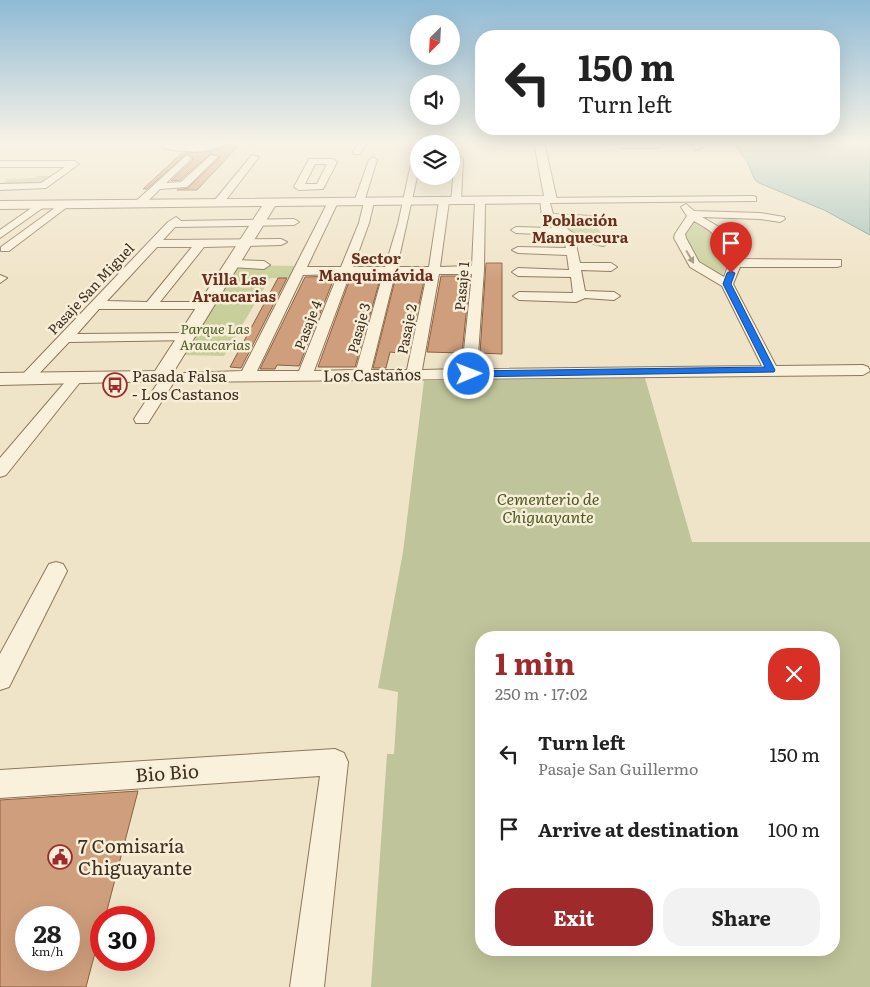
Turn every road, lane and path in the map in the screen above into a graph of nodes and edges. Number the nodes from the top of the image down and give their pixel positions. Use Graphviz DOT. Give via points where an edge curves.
graph roads {
  1 [pos="156,188"];
  2 [pos="231,188"];
  3 [pos="304,188"];
  4 [pos="367,188"];
  5 [pos="411,188"];
  6 [pos="453,188"];
  7 [pos="545,188"];
  8 [pos="681,199"];
  9 [pos="753,199"];
  10 [pos="547,200"];
  11 [pos="450,201"];
  12 [pos="480,201"];
  13 [pos="295,202"];
  14 [pos="333,202"];
  15 [pos="364,202"];
  16 [pos="408,202"];
  17 [pos="218,203"];
  18 [pos="271,203"];
  19 [pos="139,204"];
  20 [pos="0,205"];
  21 [pos="40,205"];
  22 [pos="62,205"];
  23 [pos="691,216"];
  24 [pos="547,217"];
  25 [pos="780,219"];
  26 [pos="607,220"];
  27 [pos="174,222"];
  28 [pos="294,222"];
  29 [pos="259,223"];
  30 [pos="516,230"];
  31 [pos="568,234"];
  32 [pos="0,235"];
  33 [pos="281,242"];
  34 [pos="246,243"];
  35 [pos="603,243"];
  36 [pos="153,244"];
  37 [pos="200,244"];
  38 [pos="3,249"];
  39 [pos="21,249"];
  40 [pos="518,250"];
  41 [pos="572,252"];
  42 [pos="735,263"];
  43 [pos="837,263"];
  44 [pos="234,264"];
  45 [pos="264,264"];
  46 [pos="610,267"];
  47 [pos="434,270"];
  48 [pos="478,270"];
  49 [pos="575,270"];
  50 [pos="300,271"];
  51 [pos="345,271"];
  52 [pos="390,271"];
  53 [pos="518,272"];
  54 [pos="727,284"];
  55 [pos="518,296"];
  56 [pos="579,296"];
  57 [pos="614,296"];
  58 [pos="96,305"];
  59 [pos="151,305"];
  60 [pos="206,306"];
  61 [pos="186,337"];
  62 [pos="65,338"];
  63 [pos="771,370"];
  64 [pos="863,370"];
  65 [pos="414,374"];
  66 [pos="469,374"];
  67 [pos="305,375"];
  68 [pos="362,375"];
  69 [pos="247,376"];
  70 [pos="165,377"];
  71 [pos="27,378"];
  72 [pos="76,378"];
  73 [pos="0,379"];
  74 [pos="142,419"];
  75 [pos="0,470"];
  76 [pos="56,571"];
  77 [pos="0,678"];
  78 [pos="0,784"];
  79 [pos="307,987"];
  1 -- 19 [label="street"];
  2 -- 17 [label="street"];
  3 -- 13 [label="street"];
  4 -- 15 [label="street"];
  5 -- 16 [label="street"];
  6 -- 11 [label="street"];
  7 -- 10 [label="street"];
  8 -- 9 [label="street"];
  8 -- 10 [label="street"];
  8 -- 23 [label="street"];
  10 -- 12 [label="street"];
  10 -- 24 [label="street"];
  11 -- 12 [label="street"];
  11 -- 16 [label="street"];
  11 -- 47 [label="street, Pasaje 2"];
  12 -- 48 [label="street, Pasaje 1"];
  13 -- 14 [label="street"];
  13 -- 18 [label="street"];
  14 -- 15 [label="street"];
  14 -- 50 [label="street"];
  15 -- 16 [label="street"];
  15 -- 51 [label="street, Pasaje 4"];
  16 -- 52 [label="street, Pasaje 3"];
  17 -- 18 [label="street"];
  17 -- 19 [label="street"];
  18 -- 29 [label="street"];
  19 -- 22 [label="street"];
  20 -- 21 [label="street"];
  21 -- 22 [label="street"];
  21 -- 32 [label="street"];
  22 -- 38 [label="street"];
  23 -- 25 [label="street"];
  23 -- 42 [label="street" via="721,232"];
  23 -- 54 [label="street, one-way" via="680,238 694,264"];
  24 -- 26 [label="street"];
  24 -- 31 [label="street" via="550,223"];
  27 -- 29 [label="street"];
  27 -- 36 [label="street, Pasaje San Miguel"];
  28 -- 29 [label="street"];
  29 -- 34 [label="street"];
  30 -- 31 [label="street"];
  31 -- 35 [label="street"];
  31 -- 41 [label="street"];
  33 -- 34 [label="street"];
  34 -- 37 [label="street"];
  34 -- 44 [label="street"];
  36 -- 37 [label="street"];
  36 -- 58 [label="street, Pasaje San Miguel"];
  37 -- 59 [label="street"];
  38 -- 39 [label="street"];
  40 -- 41 [label="street"];
  41 -- 49 [label="street"];
  42 -- 43 [label="street"];
  42 -- 54 [label="street"];
  44 -- 45 [label="street"];
  44 -- 60 [label="street"];
  46 -- 49 [label="street"];
  47 -- 48 [label="street"];
  47 -- 52 [label="street"];
  47 -- 65 [label="street, Pasaje 2"];
  48 -- 66 [label="street, Pasaje 1"];
  49 -- 53 [label="street"];
  49 -- 56 [label="street"];
  50 -- 51 [label="street"];
  50 -- 69 [label="street"];
  51 -- 52 [label="street"];
  51 -- 67 [label="street, Pasaje 4"];
  52 -- 68 [label="street, Pasaje 3"];
  54 -- 63 [label="street"];
  55 -- 56 [label="street"];
  56 -- 57 [label="street"];
  58 -- 59 [label="street"];
  58 -- 62 [label="street, Pasaje San Miguel"];
  59 -- 60 [label="street"];
  60 -- 61 [label="street"];
  61 -- 62 [label="street"];
  61 -- 70 [label="street"];
  62 -- 71 [label="street, Pasaje San Miguel"];
  63 -- 64 [label="street, Los Castaños"];
  63 -- 66 [label="street, Los Castaños"];
  65 -- 66 [label="street, Los Castaños"];
  65 -- 68 [label="street, Los Castaños"];
  67 -- 68 [label="street, Los Castaños"];
  67 -- 69 [label="street, Los Castaños"];
  69 -- 70 [label="street, Los Castaños"];
  70 -- 72 [label="street, Los Castaños"];
  70 -- 74 [label="street"];
  71 -- 72 [label="street, Los Castaños"];
  71 -- 73 [label="street, Los Castaños"];
  72 -- 75 [label="street"];
  76 -- 77 [label="street"];
  78 -- 79 [label="street, Bio Bio" via="334,762"];
}
